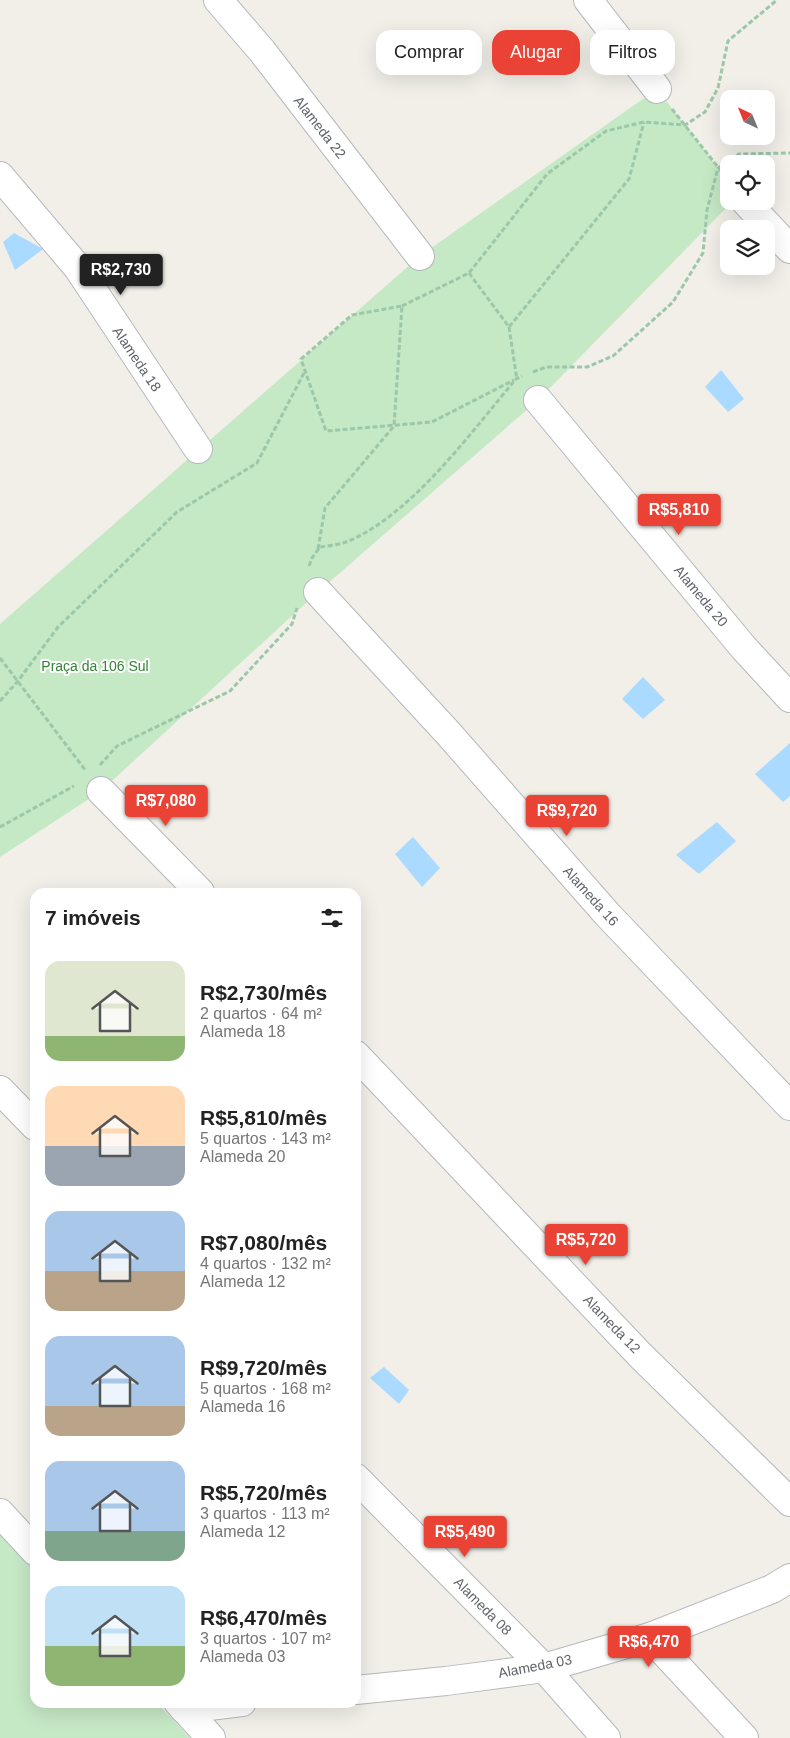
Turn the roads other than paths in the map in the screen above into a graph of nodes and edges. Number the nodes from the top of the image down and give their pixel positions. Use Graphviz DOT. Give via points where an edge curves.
graph roads {
  1 [pos="218,0"];
  2 [pos="588,0"];
  3 [pos="657,89"];
  4 [pos="0,176"];
  5 [pos="753,210"];
  6 [pos="790,249"];
  7 [pos="420,256"];
  8 [pos="538,400"];
  9 [pos="198,449"];
  10 [pos="308,590"];
  11 [pos="790,698"];
  12 [pos="96,784"];
  13 [pos="196,888"];
  14 [pos="361,1060"];
  15 [pos="0,1090"];
  16 [pos="790,1106"];
  17 [pos="30,1121"];
  18 [pos="361,1483"];
  19 [pos="790,1502"];
  20 [pos="0,1513"];
  21 [pos="30,1546"];
  22 [pos="784,1591"];
  23 [pos="650,1637"];
  24 [pos="544,1668"];
  25 [pos="361,1690"];
  26 [pos="183,1708"];
  27 [pos="211,1738"];
  28 [pos="606,1738"];
  29 [pos="744,1738"];
  1 -- 7 [label="street, Alameda 22" via="262,51"];
  2 -- 3 [label="street"];
  4 -- 9 [label="street, Alameda 18" via="78,268"];
  5 -- 6 [label="street"];
  8 -- 11 [label="street, Alameda 20" via="743,647"];
  10 -- 16 [label="street, Alameda 16" via="448,733 607,914"];
  12 -- 13 [label="street"];
  14 -- 19 [label="street, Alameda 12" via="640,1355"];
  15 -- 17 [label="street"];
  18 -- 24 [label="street, Alameda 08"];
  20 -- 21 [label="street"];
  22 -- 23 [label="street, Alameda 03"];
  23 -- 24 [label="street, Alameda 03"];
  23 -- 29 [label="street"];
  24 -- 25 [label="street, Alameda 03"];
  24 -- 28 [label="street, Alameda 08"];
  26 -- 27 [label="street"];
}
